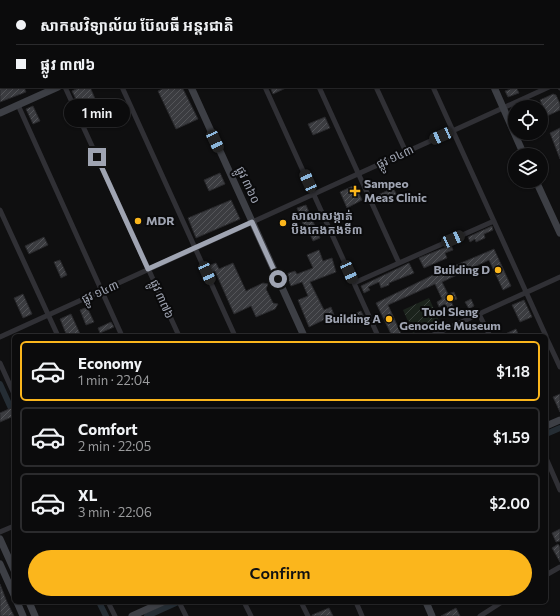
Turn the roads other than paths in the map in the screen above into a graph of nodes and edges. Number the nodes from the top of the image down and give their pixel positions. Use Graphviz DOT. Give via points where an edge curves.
graph roads {
  1 [pos="56,88"];
  2 [pos="65,88"];
  3 [pos="122,88"];
  4 [pos="191,88"];
  5 [pos="265,88"];
  6 [pos="318,88"];
  7 [pos="376,88"];
  8 [pos="433,88"];
  9 [pos="494,88"];
  10 [pos="547,88"];
  11 [pos="18,105"];
  12 [pos="503,108"];
  13 [pos="0,113"];
  14 [pos="453,131"];
  15 [pos="521,148"];
  16 [pos="406,152"];
  17 [pos="358,174"];
  18 [pos="539,188"];
  19 [pos="314,194"];
  20 [pos="0,210"];
  21 [pos="494,221"];
  22 [pos="252,222"];
  23 [pos="560,233"];
  24 [pos="195,248"];
  25 [pos="399,263"];
  26 [pos="148,269"];
  27 [pos="560,277"];
  28 [pos="354,283"];
  29 [pos="102,290"];
  30 [pos="526,293"];
  31 [pos="479,314"];
  32 [pos="48,315"];
  33 [pos="57,334"];
  34 [pos="121,334"];
  35 [pos="178,334"];
  36 [pos="234,334"];
  37 [pos="303,334"];
  38 [pos="377,334"];
  39 [pos="436,334"];
  40 [pos="489,334"];
  41 [pos="545,334"];
  42 [pos="0,337"];
  43 [pos="548,341"];
  44 [pos="0,364"];
  45 [pos="560,368"];
  46 [pos="12,390"];
  47 [pos="560,420"];
  48 [pos="548,425"];
  49 [pos="548,463"];
  50 [pos="560,490"];
  51 [pos="12,527"];
  52 [pos="0,532"];
  53 [pos="0,539"];
  54 [pos="0,564"];
  55 [pos="12,566"];
  56 [pos="560,567"];
  57 [pos="548,574"];
  58 [pos="12,591"];
  59 [pos="18,604"];
  60 [pos="30,604"];
  61 [pos="109,604"];
  62 [pos="159,604"];
  63 [pos="180,604"];
  64 [pos="245,604"];
  65 [pos="303,604"];
  66 [pos="357,604"];
  67 [pos="427,604"];
  68 [pos="498,604"];
  69 [pos="24,616"];
  70 [pos="35,616"];
  71 [pos="115,616"];
  72 [pos="132,616"];
  73 [pos="186,616"];
  74 [pos="251,616"];
  75 [pos="308,616"];
  76 [pos="362,616"];
  77 [pos="432,616"];
  78 [pos="480,616"];
  1 -- 11 [label="street"];
  2 -- 26 [label="street, ផ្លូវ ៣៧៦"];
  3 -- 24 [label="street"];
  4 -- 22 [label="street, ផ្លូវ ៣៦០"];
  5 -- 19 [label="street"];
  6 -- 17 [label="street"];
  7 -- 16 [label="street"];
  8 -- 14 [label="street"];
  9 -- 12 [label="street"];
  10 -- 12 [label="street, ផ្លូវ ១៤៣"];
  11 -- 13 [label="street"];
  11 -- 29 [label="street"];
  12 -- 14 [label="street, ផ្លូវ ១៤៣"];
  12 -- 15 [label="street"];
  14 -- 16 [label="street, ផ្លូវ ១៤៣"];
  14 -- 21 [label="street"];
  16 -- 17 [label="street, ផ្លូវ ១៤៣"];
  17 -- 19 [label="street, ផ្លូវ ១៤៣"];
  17 -- 25 [label="street"];
  18 -- 23 [label="street"];
  19 -- 22 [label="street, ផ្លូវ ១៤៣"];
  19 -- 28 [label="street"];
  20 -- 32 [label="street"];
  21 -- 25 [label="street"];
  21 -- 30 [label="street"];
  22 -- 24 [label="street, ផ្លូវ ១៤៣"];
  22 -- 37 [label="street, ផ្លូវ ៣៦០"];
  24 -- 26 [label="street, ផ្លូវ ១៤៣"];
  24 -- 36 [label="street"];
  25 -- 28 [label="street"];
  26 -- 29 [label="street, ផ្លូវ ១៤៣"];
  26 -- 35 [label="street, ផ្លូវ ៣៧៦"];
  27 -- 30 [label="street"];
  28 -- 38 [label="street"];
  29 -- 32 [label="street, ផ្លូវ ១៤៣"];
  29 -- 34 [label="street"];
  30 -- 31 [label="street"];
  30 -- 41 [label="street"];
  31 -- 39 [label="street"];
  31 -- 40 [label="street"];
  32 -- 33 [label="street"];
  32 -- 42 [label="street, ផ្លូវ ១៤៣"];
  43 -- 45 [label="street"];
  44 -- 46 [label="street"];
  47 -- 48 [label="street"];
  49 -- 50 [label="street"];
  51 -- 52 [label="street"];
  53 -- 55 [label="street"];
  54 -- 58 [label="street"];
  56 -- 57 [label="street"];
  59 -- 69 [label="street"];
  60 -- 70 [label="street"];
  61 -- 71 [label="street"];
  62 -- 72 [label="street"];
  63 -- 73 [label="street"];
  64 -- 74 [label="street"];
  65 -- 75 [label="street"];
  66 -- 76 [label="street"];
  67 -- 77 [label="street"];
  68 -- 78 [label="street"];
}
